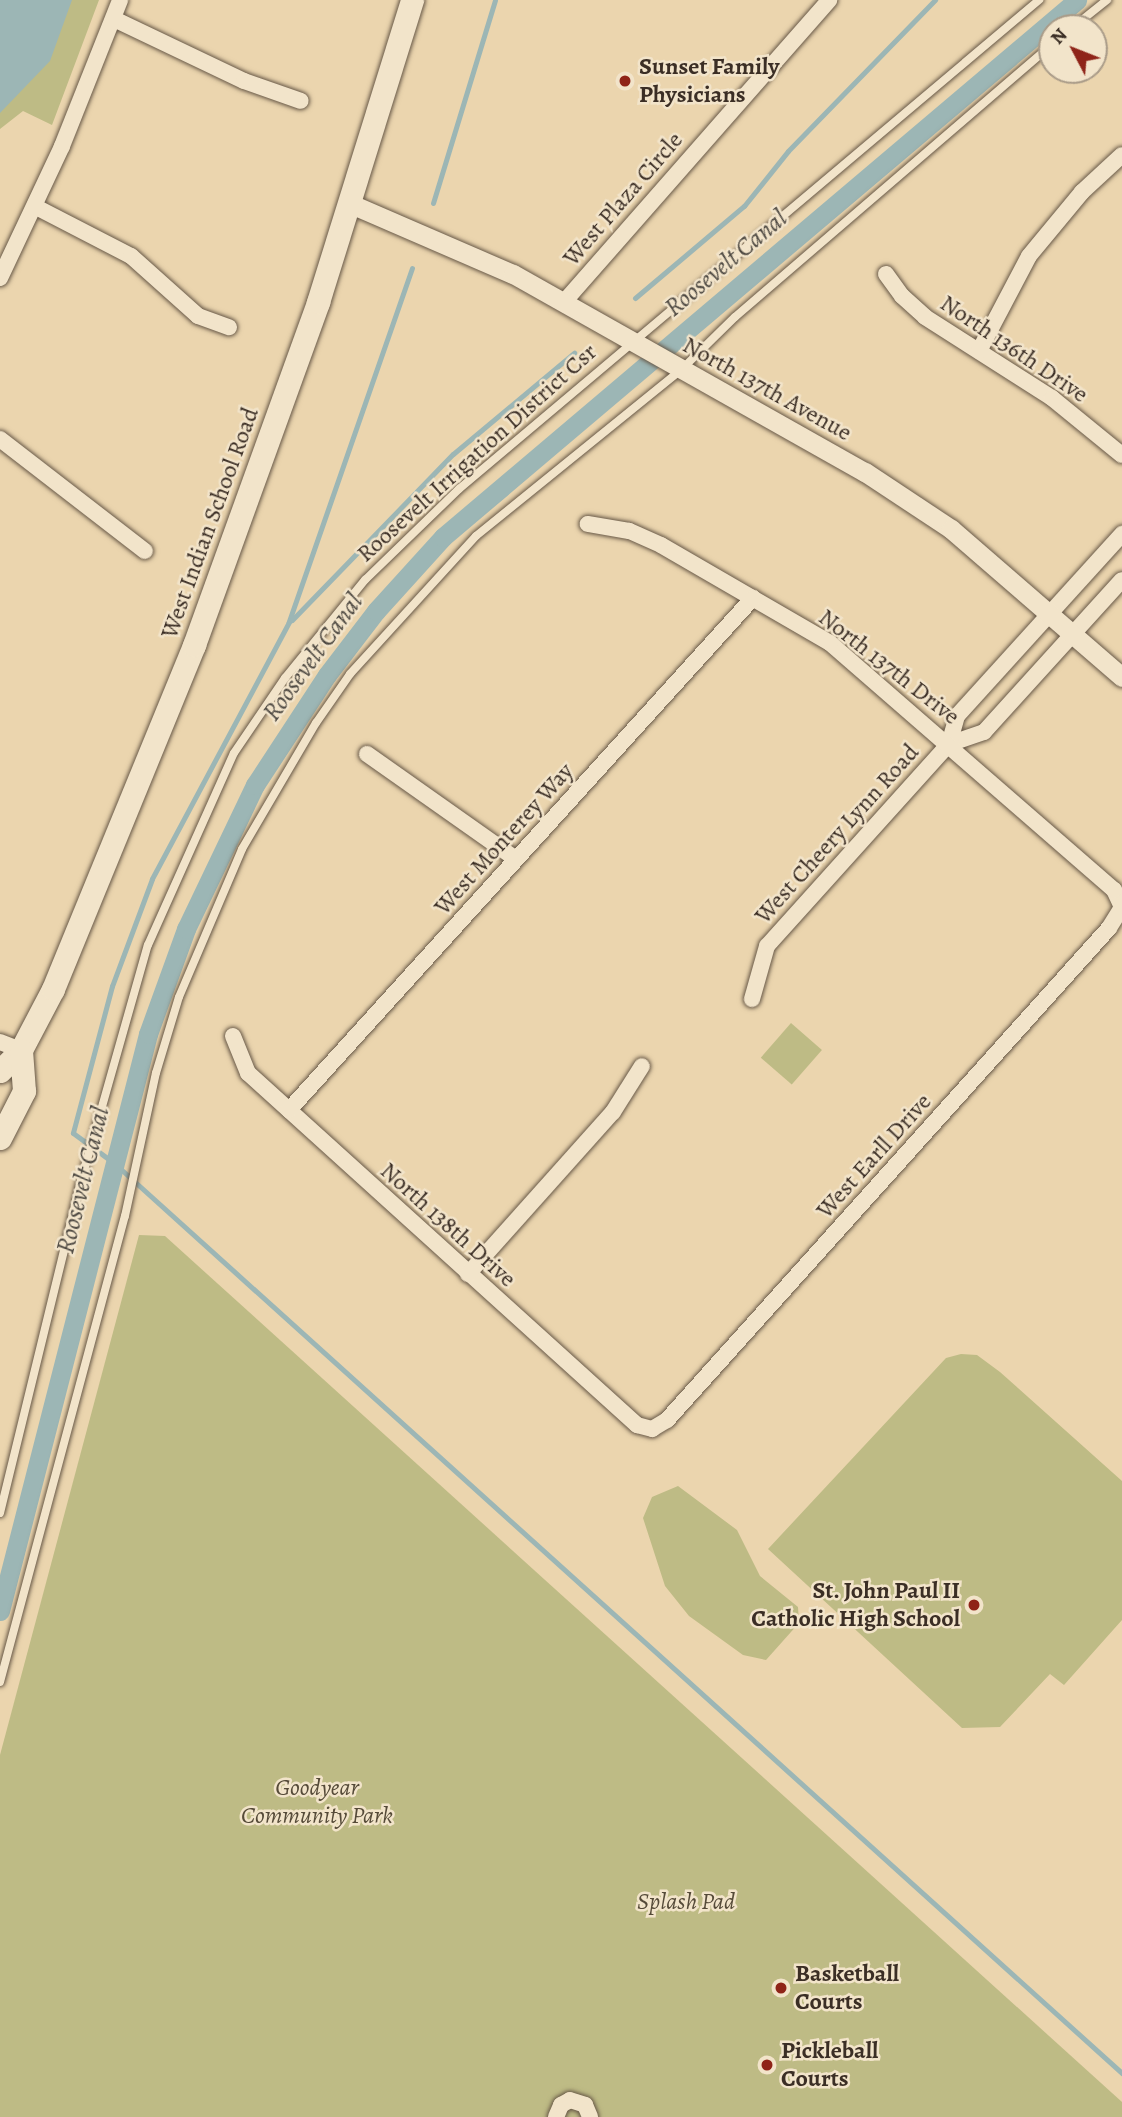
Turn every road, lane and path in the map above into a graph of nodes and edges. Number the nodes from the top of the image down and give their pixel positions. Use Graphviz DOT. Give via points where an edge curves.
graph roads {
  1 [pos="120,0"];
  2 [pos="412,0"];
  3 [pos="828,0"];
  4 [pos="1039,0"];
  5 [pos="1107,0"];
  6 [pos="1090,14"];
  7 [pos="114,19"];
  8 [pos="1038,56"];
  9 [pos="301,101"];
  10 [pos="1122,155"];
  11 [pos="351,204"];
  12 [pos="36,207"];
  13 [pos="4,260"];
  14 [pos="886,274"];
  15 [pos="0,278"];
  16 [pos="564,302"];
  17 [pos="229,327"];
  18 [pos="636,343"];
  19 [pos="979,351"];
  20 [pos="679,367"];
  21 [pos="0,439"];
  22 [pos="1122,456"];
  23 [pos="588,524"];
  24 [pos="1122,534"];
  25 [pos="145,551"];
  26 [pos="1122,580"];
  27 [pos="753,598"];
  28 [pos="1051,613"];
  29 [pos="1073,633"];
  30 [pos="1122,677"];
  31 [pos="949,744"];
  32 [pos="366,754"];
  33 [pos="516,859"];
  34 [pos="1122,907"];
  35 [pos="752,999"];
  36 [pos="233,1036"];
  37 [pos="10,1046"];
  38 [pos="642,1066"];
  39 [pos="0,1071"];
  40 [pos="289,1110"];
  41 [pos="0,1138"];
  42 [pos="468,1274"];
  43 [pos="652,1429"];
  44 [pos="0,1513"];
  45 [pos="0,1682"];
  46 [pos="556,2117"];
  47 [pos="590,2117"];
  1 -- 7 [label="street"];
  2 -- 11 [label="main road, West Indian School Road"];
  3 -- 16 [label="street, West Plaza Circle"];
  4 -- 18 [label="lane, Roosevelt Irrigation District Csr"];
  5 -- 6 [label="lane"];
  7 -- 9 [label="street" via="244,81"];
  7 -- 12 [label="street"];
  8 -- 20 [label="lane"];
  10 -- 19 [label="street" via="1082,192 1029,257"];
  11 -- 16 [label="street, North 137th Avenue" via="439,240"];
  11 -- 37 [label="main road, West Indian School Road" via="194,645 53,989"];
  12 -- 13 [label="street"];
  12 -- 17 [label="street" via="131,256 198,316"];
  13 -- 15 [label="street"];
  14 -- 19 [label="street, North 136th Drive" via="913,307"];
  16 -- 18 [label="street, North 137th Avenue"];
  18 -- 20 [label="street, North 137th Avenue"];
  18 -- 44 [label="lane, Roosevelt Irrigation District Csr" via="459,489 365,580 285,678 234,753 148,945 81,1181"];
  19 -- 22 [label="street, North 136th Drive" via="1052,398"];
  20 -- 28 [label="street, North 137th Avenue" via="909,500"];
  20 -- 45 [label="lane" via="475,536 350,674 279,781 242,849 197,948 156,1073 125,1216"];
  21 -- 25 [label="street"];
  23 -- 27 [label="street, North 137th Drive" via="629,531 661,545"];
  24 -- 28 [label="street, West Cheery Lynn Road"];
  26 -- 29 [label="street, West Cheery Lynn Road"];
  27 -- 31 [label="street, North 137th Drive" via="830,643"];
  27 -- 33 [label="street, West Monterey Way"];
  28 -- 29 [label="street, North 137th Avenue"];
  28 -- 31 [label="street, West Cheery Lynn Road" via="957,716"];
  29 -- 30 [label="street, North 137th Avenue"];
  29 -- 31 [label="street, West Cheery Lynn Road" via="984,732"];
  31 -- 34 [label="street, North 137th Drive" via="1114,890"];
  31 -- 35 [label="street, West Cheery Lynn Road" via="767,946"];
  32 -- 33 [label="street"];
  33 -- 40 [label="street, West Monterey Way"];
  34 -- 43 [label="street, West Earll Drive" via="1100,939 667,1420"];
  36 -- 40 [label="street, North 138th Drive" via="248,1073"];
  37 -- 39 [label="main road, West Indian School Road"];
  37 -- 41 [label="main road" via="24,1091"];
  38 -- 42 [label="street" via="613,1112"];
  40 -- 42 [label="street, North 138th Drive"];
  42 -- 43 [label="street, North 138th Drive" via="638,1425"];
  46 -- 47 [label="street" via="561,2105 576,2100 585,2105"];
}
